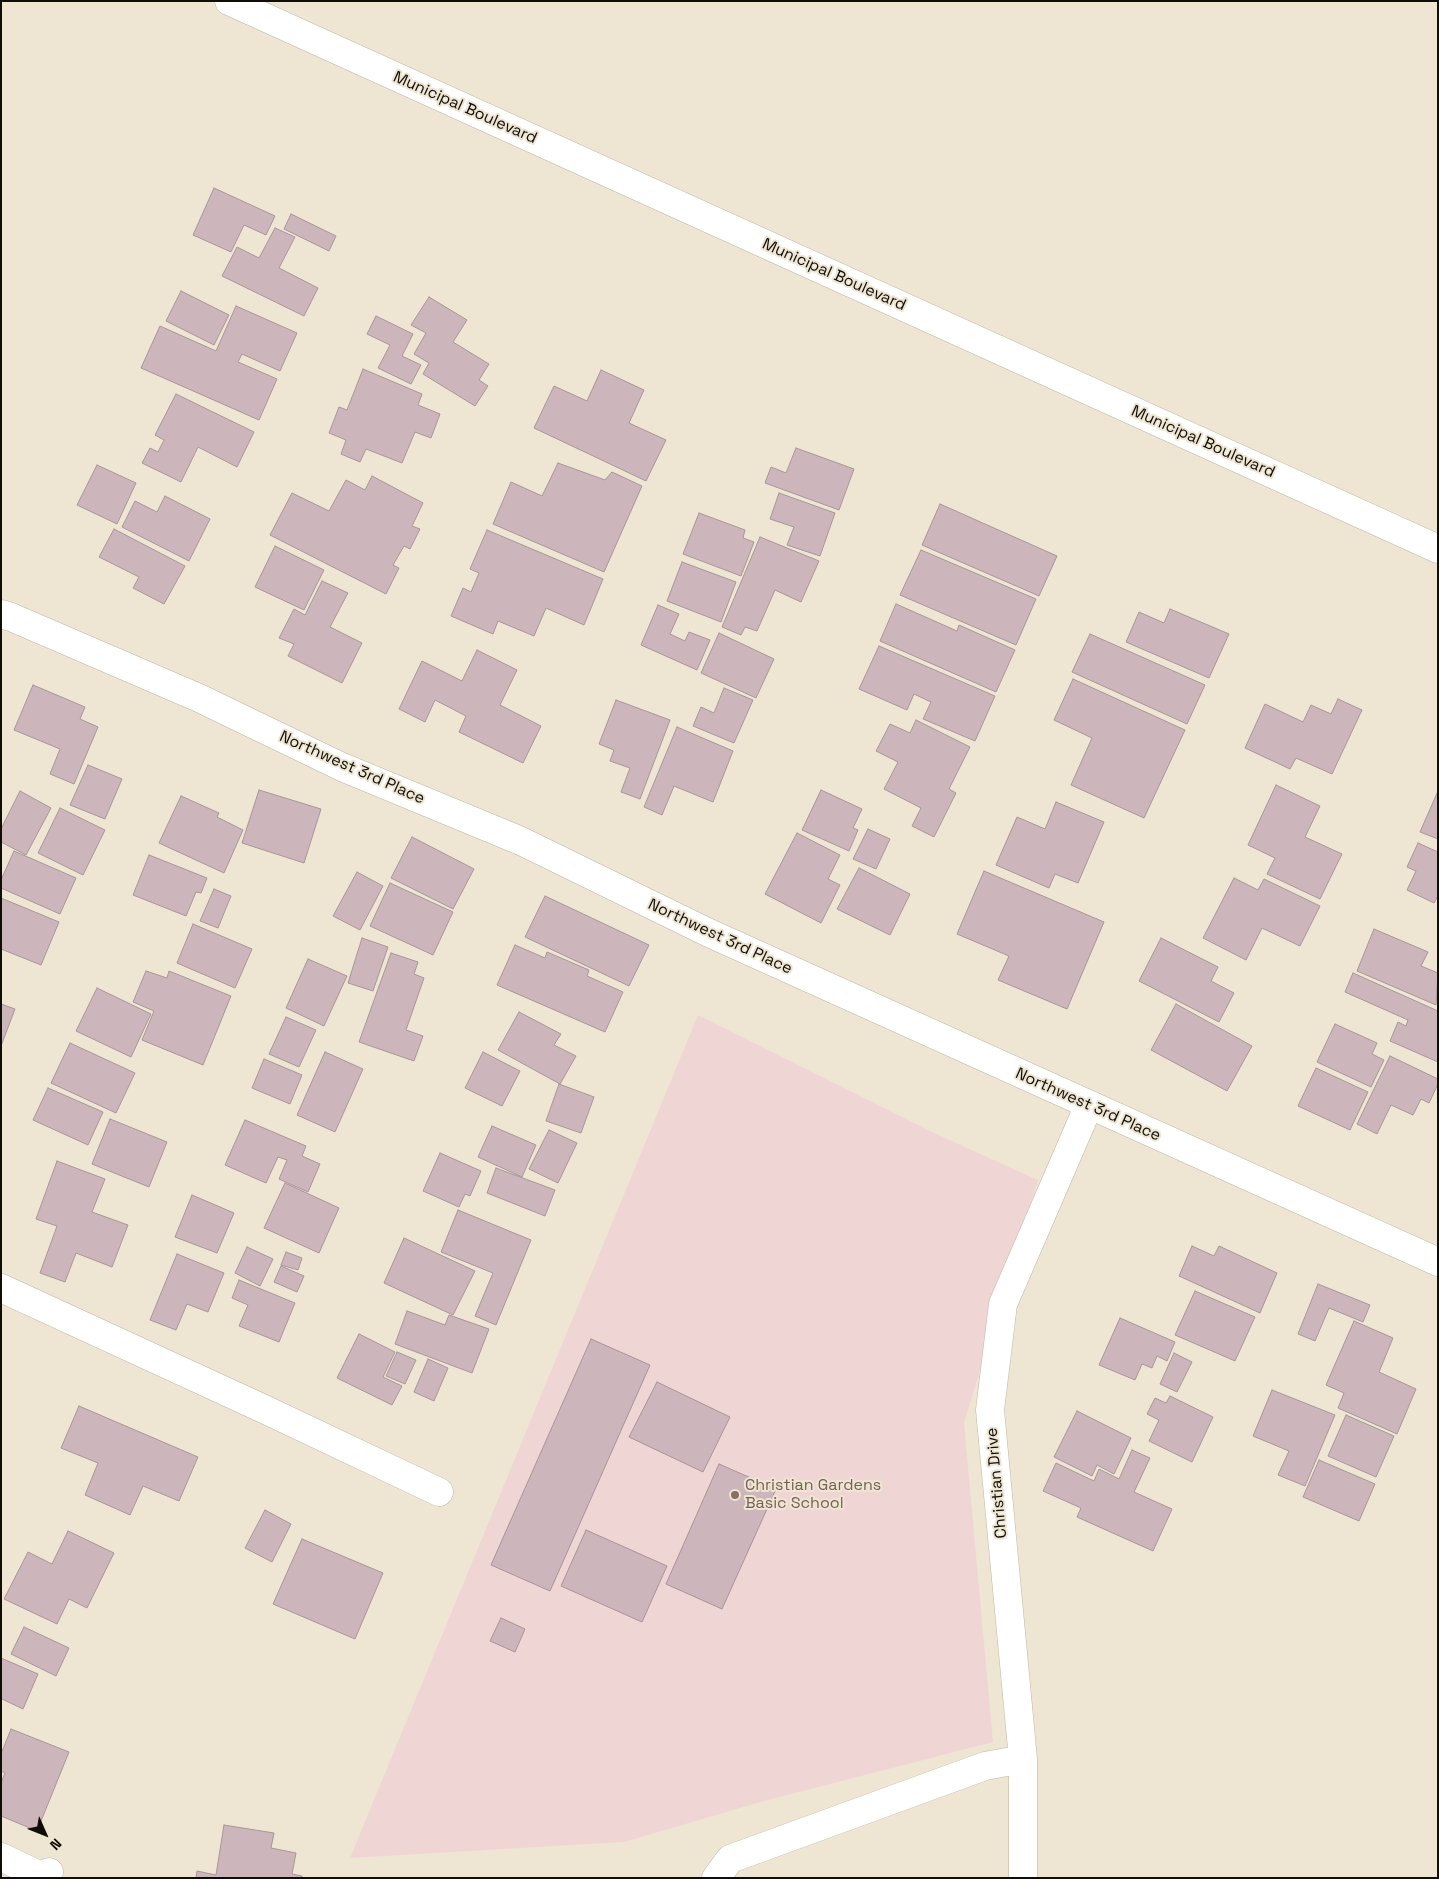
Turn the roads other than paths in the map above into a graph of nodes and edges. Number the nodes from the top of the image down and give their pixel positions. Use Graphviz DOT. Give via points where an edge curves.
graph roads {
  1 [pos="230,1"];
  2 [pos="1438,549"];
  3 [pos="1,614"];
  4 [pos="1089,1105"];
  5 [pos="1438,1262"];
  6 [pos="1,1288"];
  7 [pos="439,1492"];
  8 [pos="1023,1758"];
  9 [pos="1,1857"];
  10 [pos="49,1872"];
  11 [pos="716,1878"];
  12 [pos="1023,1878"];
  1 -- 2 [label="street, Municipal Boulevard"];
  3 -- 4 [label="street, Northwest 3rd Place" via="199,698 342,766 521,841 707,932"];
  4 -- 5 [label="street, Northwest 3rd Place"];
  4 -- 8 [label="street, Christian Drive" via="1003,1304 990,1410"];
  6 -- 7 [label="street"];
  8 -- 11 [label="street" via="985,1766 730,1859"];
  8 -- 12 [label="street, Christian Drive"];
  9 -- 10 [label="street" via="41,1876"];
}
